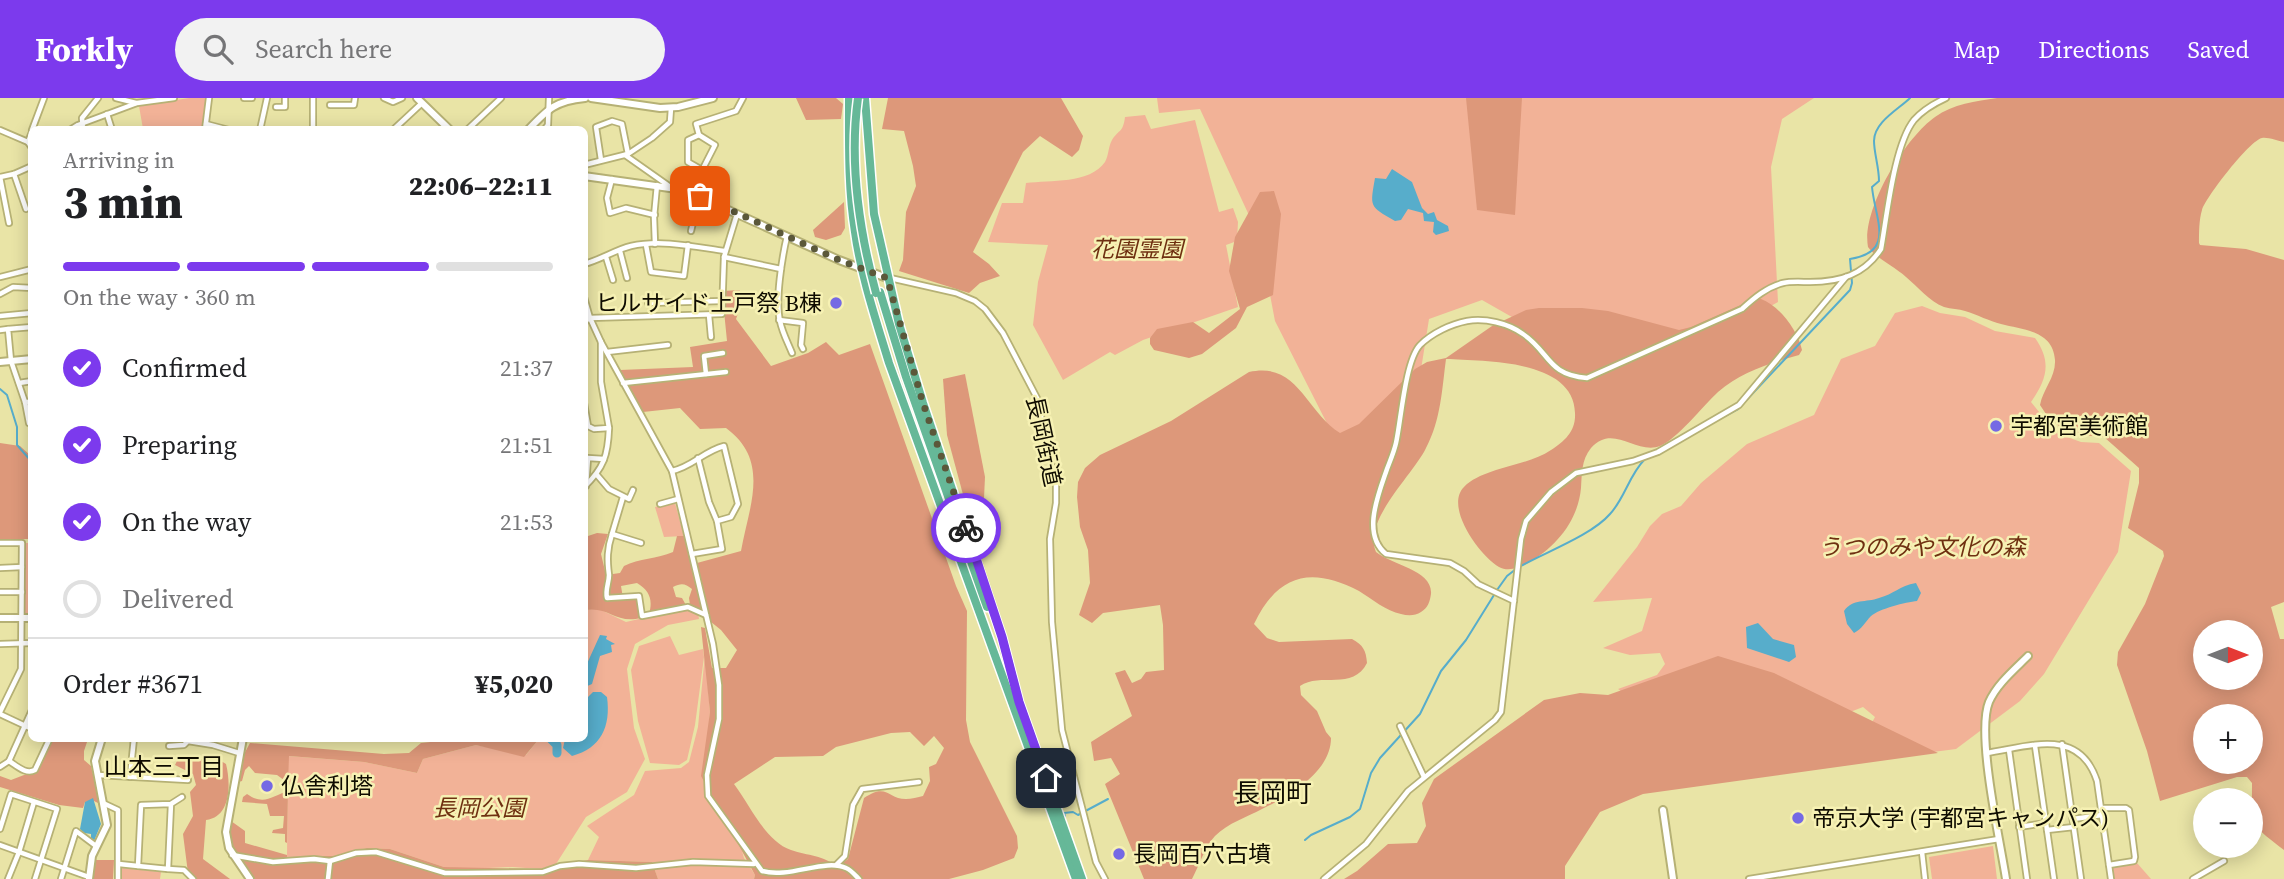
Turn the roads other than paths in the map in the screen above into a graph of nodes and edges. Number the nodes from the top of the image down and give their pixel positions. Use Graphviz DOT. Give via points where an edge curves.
graph roads {
  1 [pos="44,98"];
  2 [pos="98,98"];
  3 [pos="116,98"];
  4 [pos="174,98"];
  5 [pos="209,98"];
  6 [pos="244,98"];
  7 [pos="252,98"];
  8 [pos="267,98"];
  9 [pos="285,98"];
  10 [pos="313,98"];
  11 [pos="355,98"];
  12 [pos="384,98"];
  13 [pos="402,98"];
  14 [pos="501,98"];
  15 [pos="549,98"];
  16 [pos="585,98"];
  17 [pos="591,98"];
  18 [pos="713,98"];
  19 [pos="743,98"];
  20 [pos="849,98"];
  21 [pos="862,98"];
  22 [pos="1946,98"];
  23 [pos="690,101"];
  24 [pos="421,102"];
  25 [pos="137,103"];
  26 [pos="330,105"];
  27 [pos="276,107"];
  28 [pos="671,108"];
  29 [pos="548,110"];
  30 [pos="107,114"];
  31 [pos="34,126"];
  32 [pos="83,126"];
  33 [pos="85,126"];
  34 [pos="112,126"];
  35 [pos="206,126"];
  36 [pos="261,126"];
  37 [pos="313,126"];
  38 [pos="397,126"];
  39 [pos="446,126"];
  40 [pos="471,126"];
  41 [pos="532,126"];
  42 [pos="547,126"];
  43 [pos="0,130"];
  44 [pos="699,135"];
  45 [pos="28,142"];
  46 [pos="626,154"];
  47 [pos="601,160"];
  48 [pos="588,164"];
  49 [pos="28,168"];
  50 [pos="702,170"];
  51 [pos="14,174"];
  52 [pos="588,176"];
  53 [pos="0,177"];
  54 [pos="612,178"];
  55 [pos="657,184"];
  56 [pos="670,186"];
  57 [pos="691,192"];
  58 [pos="700,196"];
  59 [pos="26,209"];
  60 [pos="737,213"];
  61 [pos="655,215"];
  62 [pos="9,223"];
  63 [pos="691,231"];
  64 [pos="787,236"];
  65 [pos="656,244"];
  66 [pos="646,245"];
  67 [pos="688,245"];
  68 [pos="620,251"];
  69 [pos="725,254"];
  70 [pos="606,257"];
  71 [pos="588,263"];
  72 [pos="781,269"];
  73 [pos="28,270"];
  74 [pos="863,270"];
  75 [pos="0,277"];
  76 [pos="1846,277"];
  77 [pos="627,278"];
  78 [pos="887,278"];
  79 [pos="613,280"];
  80 [pos="28,288"];
  81 [pos="0,294"];
  82 [pos="722,301"];
  83 [pos="648,303"];
  84 [pos="588,311"];
  85 [pos="28,313"];
  86 [pos="709,315"];
  87 [pos="0,316"];
  88 [pos="590,318"];
  89 [pos="779,320"];
  90 [pos="28,327"];
  91 [pos="8,329"];
  92 [pos="0,330"];
  93 [pos="711,337"];
  94 [pos="601,342"];
  95 [pos="668,345"];
  96 [pos="803,349"];
  97 [pos="606,352"];
  98 [pos="723,353"];
  99 [pos="792,354"];
  100 [pos="28,359"];
  101 [pos="10,361"];
  102 [pos="0,362"];
  103 [pos="726,372"];
  104 [pos="706,374"];
  105 [pos="28,382"];
  106 [pos="18,383"];
  107 [pos="623,383"];
  108 [pos="24,402"];
  109 [pos="28,402"];
  110 [pos="28,416"];
  111 [pos="588,427"];
  112 [pos="609,428"];
  113 [pos="698,457"];
  114 [pos="588,458"];
  115 [pos="604,459"];
  116 [pos="672,471"];
  117 [pos="597,475"];
  118 [pos="588,483"];
  119 [pos="634,490"];
  120 [pos="623,497"];
  121 [pos="678,499"];
  122 [pos="660,504"];
  123 [pos="717,520"];
  124 [pos="612,534"];
  125 [pos="0,543"];
  126 [pos="641,543"];
  127 [pos="692,554"];
  128 [pos="0,568"];
  129 [pos="22,568"];
  130 [pos="0,592"];
  131 [pos="22,592"];
  132 [pos="1514,601"];
  133 [pos="706,615"];
  134 [pos="0,618"];
  135 [pos="22,618"];
  136 [pos="28,618"];
  137 [pos="0,643"];
  138 [pos="22,643"];
  139 [pos="28,643"];
  140 [pos="2028,656"];
  141 [pos="1015,702"];
  142 [pos="0,713"];
  143 [pos="28,718"];
  144 [pos="24,726"];
  145 [pos="1400,726"];
  146 [pos="28,728"];
  147 [pos="48,742"];
  148 [pos="100,742"];
  149 [pos="134,742"];
  150 [pos="187,742"];
  151 [pos="194,742"];
  152 [pos="242,742"];
  153 [pos="2062,744"];
  154 [pos="169,746"];
  155 [pos="2035,746"];
  156 [pos="2009,750"];
  157 [pos="239,752"];
  158 [pos="1986,752"];
  159 [pos="9,761"];
  160 [pos="0,767"];
  161 [pos="96,775"];
  162 [pos="130,777"];
  163 [pos="1424,777"];
  164 [pos="187,780"];
  165 [pos="919,782"];
  166 [pos="182,797"];
  167 [pos="34,802"];
  168 [pos="103,803"];
  169 [pos="171,804"];
  170 [pos="2101,808"];
  171 [pos="1663,810"];
  172 [pos="2102,815"];
  173 [pos="2073,820"];
  174 [pos="2046,823"];
  175 [pos="2020,827"];
  176 [pos="2074,827"];
  177 [pos="0,830"];
  178 [pos="2047,830"];
  179 [pos="2000,839"];
  180 [pos="0,845"];
  181 [pos="96,845"];
  182 [pos="19,852"];
  183 [pos="1922,852"];
  184 [pos="232,855"];
  185 [pos="42,859"];
  186 [pos="330,862"];
  187 [pos="2224,862"];
  188 [pos="119,864"];
  189 [pos="755,864"];
  190 [pos="2109,865"];
  191 [pos="138,866"];
  192 [pos="836,866"];
  193 [pos="65,867"];
  194 [pos="168,869"];
  195 [pos="89,878"];
  196 [pos="8,879"];
  197 [pos="35,879"];
  198 [pos="61,879"];
  199 [pos="118,879"];
  200 [pos="193,879"];
  201 [pos="250,879"];
  202 [pos="328,879"];
  203 [pos="859,879"];
  204 [pos="1076,879"];
  205 [pos="1082,879"];
  206 [pos="1105,879"];
  207 [pos="1324,879"];
  208 [pos="1673,879"];
  209 [pos="1749,879"];
  210 [pos="1925,879"];
  211 [pos="2006,879"];
  212 [pos="2027,879"];
  213 [pos="2054,879"];
  214 [pos="2081,879"];
  215 [pos="2111,879"];
  216 [pos="2193,879"];
  1 -- 31 [label="street"];
  2 -- 32 [label="street" via="85,114"];
  3 -- 25 [label="street"];
  4 -- 25 [label="street"];
  5 -- 35 [label="street"];
  6 -- 7 [label="street"];
  8 -- 36 [label="street"];
  9 -- 27 [label="street" via="285,107"];
  10 -- 37 [label="street"];
  11 -- 26 [label="street" via="354,105"];
  12 -- 13 [label="street" via="393,102"];
  14 -- 40 [label="street"];
  15 -- 29 [label="street"];
  16 -- 29 [label="street" via="560,101"];
  17 -- 28 [label="street"];
  18 -- 23 [label="street"];
  19 -- 44 [label="street" via="736,111 696,124"];
  20 -- 74 [label="highway" via="852,213"];
  21 -- 78 [label="highway" via="871,197"];
  21 -- 141 [label="highway, bridge" via="855,142 863,236 909,403"];
  22 -- 76 [label="street" via="1913,121 1900,148 1881,249 1872,263"];
  23 -- 28 [label="street"];
  24 -- 38 [label="street"];
  24 -- 39 [label="street"];
  25 -- 30 [label="street"];
  28 -- 46 [label="street" via="670,122"];
  29 -- 41 [label="street"];
  29 -- 42 [label="street"];
  30 -- 33 [label="street"];
  30 -- 34 [label="street"];
  43 -- 45 [label="street"];
  44 -- 50 [label="street" via="715,145"];
  44 -- 50 [label="street" via="688,140 688,162"];
  46 -- 47 [label="street"];
  46 -- 47 [label="street" via="622,124 612,121 596,127"];
  46 -- 56 [label="street"];
  47 -- 48 [label="street"];
  49 -- 51 [label="street"];
  50 -- 57 [label="street"];
  51 -- 53 [label="street"];
  51 -- 59 [label="street"];
  52 -- 54 [label="street, 長岡街道"];
  53 -- 62 [label="street"];
  54 -- 55 [label="street, 長岡街道"];
  54 -- 61 [label="street" via="607,198 610,213 626,208"];
  55 -- 56 [label="street, 長岡街道"];
  55 -- 61 [label="street"];
  56 -- 57 [label="street, 長岡街道"];
  57 -- 58 [label="street, 長岡街道"];
  58 -- 60 [label="street, 長岡街道"];
  58 -- 63 [label="street"];
  60 -- 64 [label="street, 長岡街道"];
  60 -- 69 [label="street"];
  61 -- 65 [label="street"];
  64 -- 72 [label="street"];
  64 -- 74 [label="street, 長岡街道"];
  65 -- 66 [label="street"];
  65 -- 67 [label="street"];
  66 -- 67 [label="street" via="651,272 684,276"];
  66 -- 68 [label="street"];
  67 -- 69 [label="street"];
  68 -- 70 [label="street"];
  68 -- 77 [label="street"];
  69 -- 72 [label="street"];
  69 -- 82 [label="street"];
  70 -- 71 [label="street"];
  70 -- 79 [label="street"];
  72 -- 89 [label="street"];
  73 -- 75 [label="street"];
  74 -- 78 [label="street, 長岡街道"];
  74 -- 141 [label="highway" via="889,363"];
  76 -- 132 [label="street" via="1739,405 1658,452 1576,473 1551,492 1527,520"];
  76 -- 132 [label="street" via="1784,282 1756,295 1742,309 1587,378 1568,377 1524,334 1497,322 1452,324 1419,346 1411,362 1395,446 1375,504 1374,538 1385,554 1450,563 1478,584"];
  78 -- 141 [label="highway" via="919,394 1002,637"];
  78 -- 206 [label="street, 長岡街道" via="956,293 985,309 1037,398 1056,484 1050,539 1052,622 1062,730 1096,862"];
  80 -- 81 [label="street" via="13,287"];
  82 -- 83 [label="street"];
  82 -- 86 [label="street" via="722,314"];
  84 -- 88 [label="street"];
  85 -- 87 [label="street"];
  86 -- 88 [label="street"];
  86 -- 93 [label="street"];
  88 -- 94 [label="street"];
  89 -- 96 [label="street" via="803,323"];
  89 -- 99 [label="street"];
  90 -- 91 [label="street"];
  91 -- 92 [label="street"];
  91 -- 101 [label="street"];
  94 -- 97 [label="street"];
  94 -- 112 [label="street" via="601,382"];
  95 -- 97 [label="street"];
  97 -- 107 [label="street"];
  98 -- 104 [label="street" via="704,356"];
  100 -- 101 [label="street"];
  101 -- 102 [label="street"];
  101 -- 106 [label="street"];
  103 -- 104 [label="street"];
  104 -- 107 [label="street"];
  105 -- 106 [label="street"];
  106 -- 108 [label="street"];
  107 -- 116 [label="street"];
  108 -- 109 [label="street"];
  108 -- 110 [label="street"];
  111 -- 112 [label="street"];
  112 -- 115 [label="street"];
  113 -- 116 [label="street" via="686,469"];
  113 -- 123 [label="street"];
  113 -- 123 [label="street" via="724,446 738,504 731,517"];
  114 -- 115 [label="street"];
  115 -- 117 [label="street"];
  116 -- 121 [label="street"];
  117 -- 118 [label="street"];
  117 -- 120 [label="street"];
  119 -- 120 [label="street" via="629,499"];
  120 -- 124 [label="street"];
  121 -- 122 [label="street"];
  121 -- 127 [label="street"];
  123 -- 127 [label="street" via="722,549"];
  124 -- 126 [label="street"];
  124 -- 133 [label="street" via="607,548 607,598 639,596 642,616 688,607"];
  125 -- 129 [label="street" via="22,543"];
  127 -- 133 [label="street"];
  128 -- 129 [label="street"];
  129 -- 131 [label="street"];
  130 -- 131 [label="street"];
  131 -- 135 [label="street"];
  132 -- 163 [label="street" via="1501,712"];
  133 -- 189 [label="street" via="719,685 708,796"];
  134 -- 135 [label="street"];
  135 -- 136 [label="street"];
  135 -- 138 [label="street"];
  137 -- 138 [label="street"];
  138 -- 139 [label="street"];
  138 -- 142 [label="street" via="21,669"];
  140 -- 158 [label="street" via="1988,704"];
  141 -- 204 [label="highway"];
  141 -- 205 [label="highway"];
  142 -- 144 [label="street"];
  143 -- 144 [label="street"];
  144 -- 146 [label="street"];
  144 -- 159 [label="street"];
  145 -- 163 [label="street"];
  147 -- 159 [label="street" via="31,772"];
  148 -- 161 [label="street" via="95,756"];
  149 -- 162 [label="street"];
  150 -- 154 [label="street"];
  151 -- 157 [label="street"];
  152 -- 157 [label="street"];
  153 -- 155 [label="street"];
  153 -- 170 [label="street" via="2073,748 2094,772"];
  153 -- 173 [label="street"];
  155 -- 156 [label="street"];
  155 -- 174 [label="street"];
  156 -- 158 [label="street"];
  156 -- 175 [label="street"];
  157 -- 184 [label="street" via="226,832"];
  158 -- 179 [label="street"];
  159 -- 160 [label="street"];
  161 -- 162 [label="street"];
  161 -- 168 [label="street"];
  162 -- 164 [label="street"];
  163 -- 207 [label="street" via="1366,844"];
  165 -- 192 [label="street" via="862,789 853,806 845,856"];
  166 -- 169 [label="street"];
  167 -- 177 [label="street" via="11,794"];
  167 -- 182 [label="street"];
  167 -- 185 [label="street" via="57,809"];
  168 -- 181 [label="street" via="107,825"];
  168 -- 188 [label="street" via="118,810"];
  169 -- 191 [label="street" via="141,805"];
  169 -- 194 [label="street"];
  170 -- 172 [label="street"];
  170 -- 190 [label="street" via="2129,810 2134,862"];
  171 -- 208 [label="street"];
  172 -- 173 [label="street"];
  172 -- 190 [label="street"];
  173 -- 176 [label="street"];
  174 -- 175 [label="street"];
  174 -- 178 [label="street"];
  175 -- 212 [label="street"];
  176 -- 178 [label="street"];
  176 -- 214 [label="street"];
  178 -- 213 [label="street"];
  179 -- 183 [label="street"];
  179 -- 211 [label="street"];
  180 -- 182 [label="street"];
  181 -- 193 [label="street" via="76,831"];
  181 -- 195 [label="street"];
  182 -- 185 [label="street"];
  182 -- 196 [label="street"];
  183 -- 209 [label="street"];
  183 -- 210 [label="street"];
  184 -- 186 [label="street" via="273,862"];
  184 -- 201 [label="street"];
  185 -- 193 [label="street"];
  185 -- 197 [label="street"];
  186 -- 189 [label="street" via="376,852 444,873 543,872 579,864 636,868 693,862"];
  186 -- 202 [label="street"];
  187 -- 216 [label="street"];
  188 -- 191 [label="street"];
  188 -- 199 [label="street"];
  189 -- 192 [label="street" via="772,876"];
  190 -- 215 [label="street"];
  191 -- 194 [label="street"];
  192 -- 203 [label="street" via="847,868"];
  193 -- 195 [label="street"];
  193 -- 198 [label="street"];
  194 -- 200 [label="street" via="184,870"];
}
